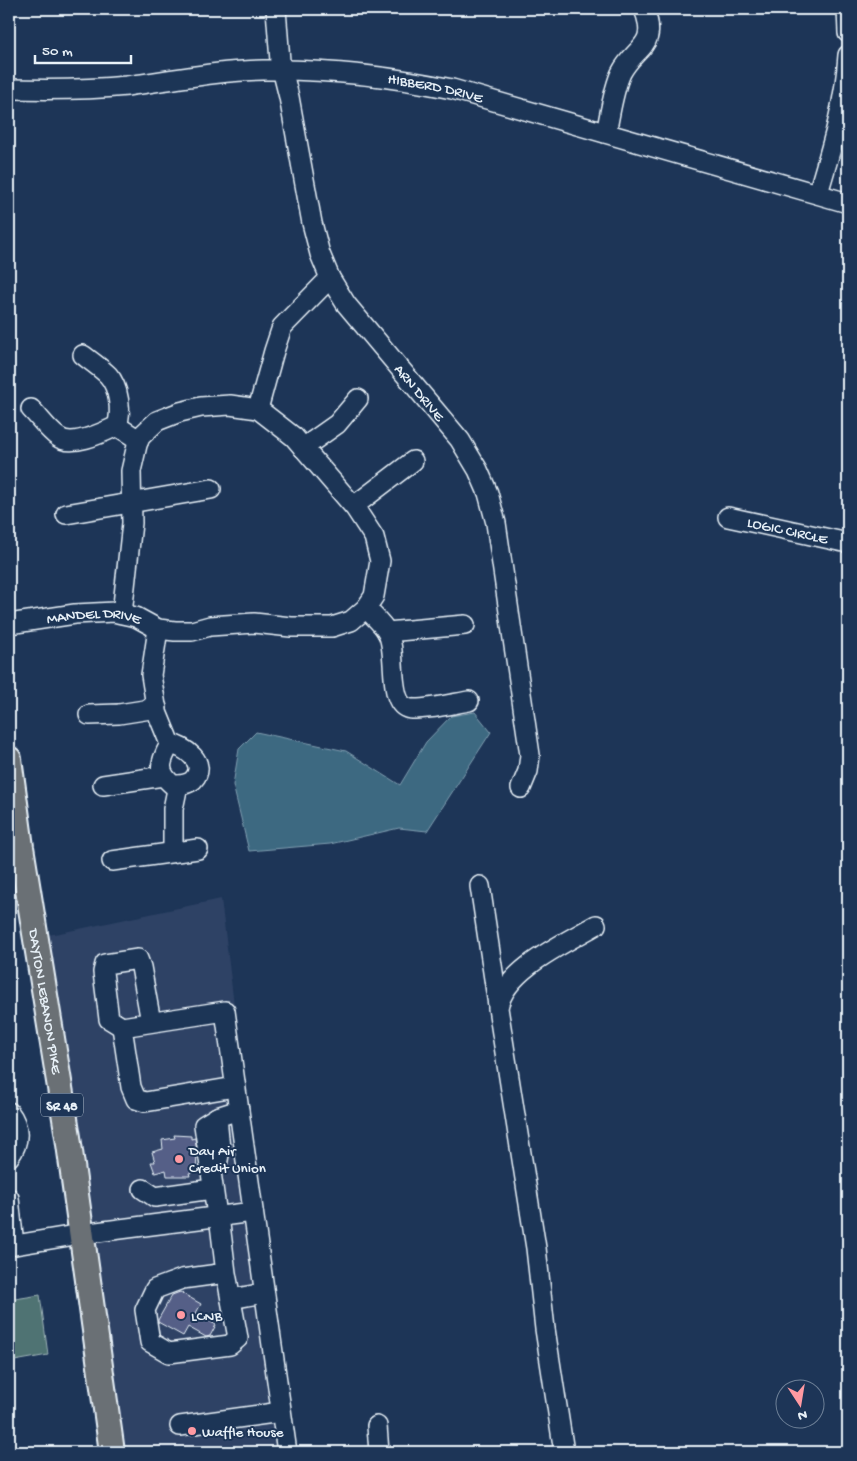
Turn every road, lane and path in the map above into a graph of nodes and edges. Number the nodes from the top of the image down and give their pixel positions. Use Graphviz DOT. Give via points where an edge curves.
graph roads {
  1 [pos="276,9"];
  2 [pos="644,9"];
  3 [pos="847,9"];
  4 [pos="848,33"];
  5 [pos="848,56"];
  6 [pos="282,70"];
  7 [pos="9,89"];
  8 [pos="606,133"];
  9 [pos="818,193"];
  10 [pos="848,203"];
  11 [pos="330,278"];
  12 [pos="83,355"];
  13 [pos="358,399"];
  14 [pos="31,409"];
  15 [pos="258,409"];
  16 [pos="117,426"];
  17 [pos="139,440"];
  18 [pos="303,448"];
  19 [pos="412,461"];
  20 [pos="211,489"];
  21 [pos="131,502"];
  22 [pos="354,506"];
  23 [pos="66,514"];
  24 [pos="728,518"];
  25 [pos="848,542"];
  26 [pos="366,608"];
  27 [pos="122,614"];
  28 [pos="9,624"];
  29 [pos="465,624"];
  30 [pos="158,629"];
  31 [pos="387,632"];
  32 [pos="469,701"];
  33 [pos="156,708"];
  34 [pos="89,714"];
  35 [pos="170,744"];
  36 [pos="9,759"];
  37 [pos="170,781"];
  38 [pos="103,785"];
  39 [pos="521,788"];
  40 [pos="198,849"];
  41 [pos="173,852"];
  42 [pos="112,861"];
  43 [pos="480,886"];
  44 [pos="596,925"];
  45 [pos="498,1006"];
  46 [pos="151,1022"];
  47 [pos="122,1026"];
  48 [pos="235,1087"];
  49 [pos="238,1110"];
  50 [pos="9,1112"];
  51 [pos="9,1157"];
  52 [pos="211,1181"];
  53 [pos="143,1189"];
  54 [pos="9,1198"];
  55 [pos="253,1212"];
  56 [pos="218,1216"];
  57 [pos="81,1234"];
  58 [pos="11,1246"];
  59 [pos="226,1273"];
  60 [pos="264,1293"];
  61 [pos="231,1299"];
  62 [pos="281,1412"];
  63 [pos="180,1426"];
  64 [pos="377,1426"];
  65 [pos="112,1452"];
  66 [pos="287,1452"];
  67 [pos="379,1452"];
  68 [pos="564,1452"];
  1 -- 6 [label="street, ARN DRIVE"];
  2 -- 8 [label="street" via="648,38 622,72"];
  3 -- 4 [label="street"];
  5 -- 9 [label="street" via="837,129"];
  6 -- 7 [label="street, HIBBERD DRIVE" via="216,73 80,90"];
  6 -- 8 [label="street, HIBBERD DRIVE" via="350,73 417,82"];
  6 -- 11 [label="street, ARN DRIVE" via="312,223"];
  8 -- 9 [label="street, HIBBERD DRIVE"];
  9 -- 10 [label="street, HIBBERD DRIVE"];
  11 -- 15 [label="street" via="282,327"];
  11 -- 39 [label="street, ARN DRIVE" via="346,304 460,440 488,493 496,523 530,755"];
  12 -- 16 [label="street" via="110,377 119,404"];
  13 -- 18 [label="street" via="337,424"];
  14 -- 16 [label="street" via="60,439 73,441 94,437"];
  15 -- 17 [label="street" via="230,405 180,412 157,421"];
  15 -- 18 [label="street"];
  16 -- 17 [label="street"];
  17 -- 21 [label="street" via="131,471"];
  18 -- 22 [label="street"];
  19 -- 22 [label="street"];
  20 -- 21 [label="street"];
  21 -- 23 [label="street"];
  21 -- 27 [label="street" via="132,522"];
  22 -- 26 [label="street" via="374,537 380,561 374,596"];
  24 -- 25 [label="street, LOGIC CIRCLE"];
  26 -- 30 [label="street, MANDEL DRIVE" via="352,621 332,627 254,623 210,626 192,631"];
  26 -- 31 [label="street"];
  27 -- 28 [label="street, MANDEL DRIVE" via="100,612"];
  27 -- 30 [label="street, MANDEL DRIVE"];
  29 -- 31 [label="street"];
  30 -- 33 [label="street" via="151,675"];
  31 -- 32 [label="street" via="397,697 402,705 409,709"];
  33 -- 34 [label="street" via="119,714"];
  33 -- 35 [label="street"];
  35 -- 37 [label="street" via="161,771"];
  35 -- 37 [label="street" via="179,745 189,752 197,769 193,780"];
  36 -- 57 [label="main road, DAYTON LEBANON PIKE / SR 48"];
  37 -- 38 [label="street"];
  37 -- 41 [label="street"];
  40 -- 41 [label="street"];
  41 -- 42 [label="street"];
  43 -- 45 [label="street"];
  44 -- 45 [label="street" via="514,977 504,989"];
  45 -- 68 [label="street"];
  46 -- 47 [label="street"];
  46 -- 47 [label="street" via="138,959 105,964 103,972 109,1019"];
  46 -- 48 [label="street" via="225,1011"];
  47 -- 48 [label="street" via="131,1087 136,1099 145,1102"];
  48 -- 49 [label="street"];
  49 -- 52 [label="street" via="210,1121 220,1149"];
  49 -- 55 [label="street"];
  50 -- 51 [label="street" via="18,1131 15,1149"];
  52 -- 53 [label="street" via="156,1197"];
  52 -- 56 [label="street"];
  54 -- 58 [label="street"];
  55 -- 56 [label="street"];
  55 -- 60 [label="street"];
  56 -- 57 [label="street"];
  56 -- 59 [label="street"];
  57 -- 58 [label="street"];
  57 -- 65 [label="main road, DAYTON LEBANON PIKE / SR 48"];
  59 -- 61 [label="street"];
  59 -- 61 [label="street" via="182,1279 156,1289 145,1310 150,1342 169,1353 230,1345 238,1338"];
  60 -- 61 [label="street"];
  60 -- 62 [label="street"];
  62 -- 63 [label="street"];
  62 -- 66 [label="street"];
  64 -- 67 [label="street"];
}
